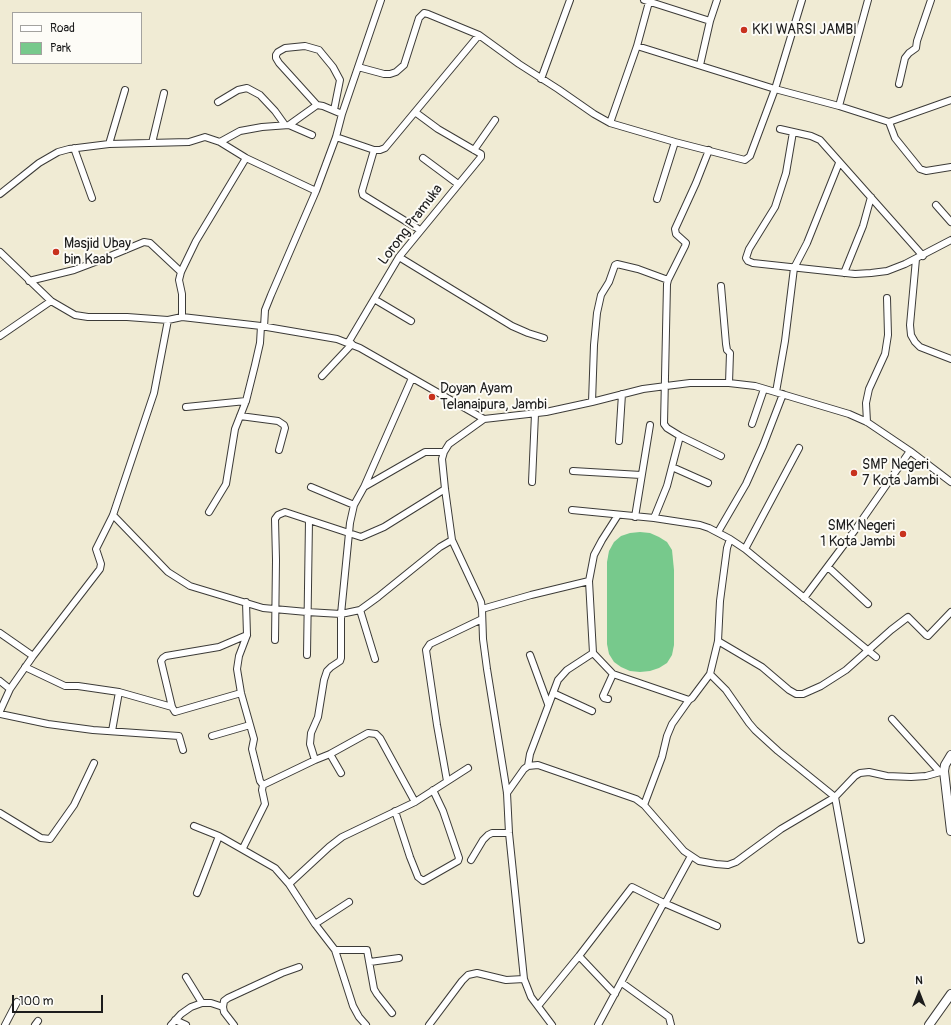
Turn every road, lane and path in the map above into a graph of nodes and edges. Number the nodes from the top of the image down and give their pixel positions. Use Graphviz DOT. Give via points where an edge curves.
graph roads {
  1 [pos="381,0"];
  2 [pos="570,0"];
  3 [pos="717,0"];
  4 [pos="802,0"];
  5 [pos="868,0"];
  6 [pos="932,0"];
  7 [pos="647,1"];
  8 [pos="710,21"];
  9 [pos="479,35"];
  10 [pos="637,46"];
  11 [pos="700,65"];
  12 [pos="358,67"];
  13 [pos="542,79"];
  14 [pos="899,84"];
  15 [pos="775,89"];
  16 [pos="125,90"];
  17 [pos="164,93"];
  18 [pos="951,100"];
  19 [pos="218,102"];
  20 [pos="317,105"];
  21 [pos="839,106"];
  22 [pos="334,110"];
  23 [pos="415,112"];
  24 [pos="342,114"];
  25 [pos="495,120"];
  26 [pos="889,122"];
  27 [pos="610,123"];
  28 [pos="287,125"];
  29 [pos="780,129"];
  30 [pos="793,132"];
  31 [pos="312,135"];
  32 [pos="336,137"];
  33 [pos="220,142"];
  34 [pos="675,142"];
  35 [pos="152,143"];
  36 [pos="109,144"];
  37 [pos="74,148"];
  38 [pos="374,150"];
  39 [pos="474,150"];
  40 [pos="709,150"];
  41 [pos="246,158"];
  42 [pos="424,158"];
  43 [pos="839,163"];
  44 [pos="951,168"];
  45 [pos="458,184"];
  46 [pos="316,190"];
  47 [pos="0,194"];
  48 [pos="871,197"];
  49 [pos="92,198"];
  50 [pos="657,199"];
  51 [pos="936,205"];
  52 [pos="951,222"];
  53 [pos="420,230"];
  54 [pos="951,240"];
  55 [pos="0,252"];
  56 [pos="923,256"];
  57 [pos="399,257"];
  58 [pos="916,259"];
  59 [pos="794,268"];
  60 [pos="181,272"];
  61 [pos="844,273"];
  62 [pos="668,280"];
  63 [pos="29,281"];
  64 [pos="721,286"];
  65 [pos="887,298"];
  66 [pos="374,299"];
  67 [pos="51,301"];
  68 [pos="182,317"];
  69 [pos="168,320"];
  70 [pos="411,321"];
  71 [pos="262,326"];
  72 [pos="0,336"];
  73 [pos="544,338"];
  74 [pos="350,343"];
  75 [pos="951,359"];
  76 [pos="322,376"];
  77 [pos="412,378"];
  78 [pos="729,383"];
  79 [pos="666,386"];
  80 [pos="764,389"];
  81 [pos="776,392"];
  82 [pos="622,394"];
  83 [pos="783,394"];
  84 [pos="246,401"];
  85 [pos="592,402"];
  86 [pos="186,406"];
  87 [pos="535,414"];
  88 [pos="240,416"];
  89 [pos="484,419"];
  90 [pos="867,422"];
  91 [pos="752,424"];
  92 [pos="650,425"];
  93 [pos="680,436"];
  94 [pos="619,440"];
  95 [pos="799,448"];
  96 [pos="279,450"];
  97 [pos="910,451"];
  98 [pos="444,452"];
  99 [pos="721,456"];
  100 [pos="672,467"];
  101 [pos="573,471"];
  102 [pos="641,475"];
  103 [pos="532,482"];
  104 [pos="951,482"];
  105 [pos="708,483"];
  106 [pos="311,487"];
  107 [pos="364,487"];
  108 [pos="445,489"];
  109 [pos="354,505"];
  110 [pos="572,510"];
  111 [pos="208,512"];
  112 [pos="113,515"];
  113 [pos="618,515"];
  114 [pos="635,517"];
  115 [pos="654,518"];
  116 [pos="309,520"];
  117 [pos="718,532"];
  118 [pos="349,534"];
  119 [pos="730,539"];
  120 [pos="452,540"];
  121 [pos="745,549"];
  122 [pos="828,567"];
  123 [pos="589,581"];
  124 [pos="804,598"];
  125 [pos="246,602"];
  126 [pos="868,604"];
  127 [pos="482,609"];
  128 [pos="275,610"];
  129 [pos="360,610"];
  130 [pos="308,612"];
  131 [pos="951,612"];
  132 [pos="341,614"];
  133 [pos="482,619"];
  134 [pos="0,633"];
  135 [pos="247,635"];
  136 [pos="275,640"];
  137 [pos="718,641"];
  138 [pos="868,650"];
  139 [pos="594,653"];
  140 [pos="530,655"];
  141 [pos="32,656"];
  142 [pos="307,656"];
  143 [pos="876,657"];
  144 [pos="376,658"];
  145 [pos="25,667"];
  146 [pos="613,674"];
  147 [pos="710,674"];
  148 [pos="0,681"];
  149 [pos="10,689"];
  150 [pos="119,692"];
  151 [pos="241,693"];
  152 [pos="553,693"];
  153 [pos="608,699"];
  154 [pos="689,700"];
  155 [pos="548,704"];
  156 [pos="172,707"];
  157 [pos="0,709"];
  158 [pos="592,711"];
  159 [pos="892,719"];
  160 [pos="250,725"];
  161 [pos="112,731"];
  162 [pos="212,736"];
  163 [pos="183,750"];
  164 [pos="330,754"];
  165 [pos="950,759"];
  166 [pos="315,760"];
  167 [pos="94,763"];
  168 [pos="528,766"];
  169 [pos="468,768"];
  170 [pos="942,771"];
  171 [pos="341,773"];
  172 [pos="447,781"];
  173 [pos="263,785"];
  174 [pos="433,790"];
  175 [pos="951,792"];
  176 [pos="507,793"];
  177 [pos="835,797"];
  178 [pos="415,802"];
  179 [pos="644,805"];
  180 [pos="395,811"];
  181 [pos="0,813"];
  182 [pos="194,826"];
  183 [pos="951,831"];
  184 [pos="509,833"];
  185 [pos="219,836"];
  186 [pos="243,848"];
  187 [pos="691,856"];
  188 [pos="471,860"];
  189 [pos="289,884"];
  190 [pos="197,893"];
  191 [pos="349,902"];
  192 [pos="664,904"];
  193 [pos="315,924"];
  194 [pos="717,926"];
  195 [pos="861,940"];
  196 [pos="334,950"];
  197 [pos="579,956"];
  198 [pos="399,958"];
  199 [pos="370,962"];
  200 [pos="299,967"];
  201 [pos="186,977"];
  202 [pos="524,979"];
  203 [pos="622,983"];
  204 [pos="615,994"];
  205 [pos="951,994"];
  206 [pos="17,1002"];
  207 [pos="202,1003"];
  208 [pos="951,1003"];
  209 [pos="538,1006"];
  210 [pos="223,1007"];
  211 [pos="392,1013"];
  212 [pos="173,1022"];
  213 [pos="5,1023"];
  214 [pos="186,1025"];
  215 [pos="234,1025"];
  216 [pos="366,1025"];
  217 [pos="428,1025"];
  218 [pos="552,1025"];
  219 [pos="598,1025"];
  220 [pos="671,1025"];
  221 [pos="929,1025"];
  222 [pos="935,1025"];
  1 -- 12 [label="street"];
  2 -- 13 [label="street"];
  3 -- 8 [label="street"];
  4 -- 15 [label="street"];
  5 -- 21 [label="street"];
  6 -- 14 [label="street" via="916,48 905,58"];
  7 -- 8 [label="street"];
  7 -- 10 [label="street"];
  8 -- 11 [label="street"];
  9 -- 12 [label="street" via="424,13 419,18 404,64 396,72 384,74"];
  9 -- 13 [label="street"];
  9 -- 23 [label="street"];
  10 -- 11 [label="street"];
  10 -- 27 [label="street"];
  11 -- 15 [label="street"];
  12 -- 24 [label="street"];
  13 -- 27 [label="street"];
  15 -- 21 [label="street"];
  15 -- 40 [label="street" via="748,159 741,160"];
  16 -- 36 [label="street"];
  17 -- 35 [label="street"];
  18 -- 26 [label="street"];
  19 -- 28 [label="street" via="242,88 247,88 260,95"];
  20 -- 22 [label="street"];
  20 -- 22 [label="street" via="276,58 278,52 284,48 305,46 319,50 333,67 340,80"];
  20 -- 28 [label="street"];
  21 -- 26 [label="street"];
  22 -- 24 [label="street"];
  23 -- 38 [label="street" via="389,145"];
  23 -- 39 [label="street"];
  24 -- 32 [label="street"];
  25 -- 39 [label="street"];
  26 -- 44 [label="street" via="895,138 920,169 926,171"];
  27 -- 34 [label="street"];
  28 -- 31 [label="street"];
  28 -- 33 [label="street" via="240,131"];
  29 -- 30 [label="street"];
  30 -- 43 [label="street" via="820,140"];
  30 -- 59 [label="street" via="786,173 775,206 746,258 753,263"];
  32 -- 38 [label="street"];
  32 -- 46 [label="street"];
  33 -- 35 [label="street" via="206,137 189,142"];
  33 -- 41 [label="street"];
  34 -- 40 [label="street"];
  34 -- 50 [label="street"];
  35 -- 36 [label="street"];
  36 -- 37 [label="street"];
  37 -- 47 [label="street" via="58,152 39,163"];
  37 -- 49 [label="street"];
  38 -- 53 [label="street" via="363,195"];
  39 -- 45 [label="street, Lorong Pramuka" via="481,154 481,158"];
  40 -- 62 [label="street" via="676,224 675,231 684,240 685,246"];
  41 -- 46 [label="street"];
  41 -- 60 [label="street" via="196,241"];
  42 -- 45 [label="street"];
  43 -- 48 [label="street"];
  43 -- 59 [label="street" via="807,243"];
  45 -- 53 [label="street, Lorong Pramuka"];
  46 -- 71 [label="street" via="271,295"];
  48 -- 56 [label="street"];
  48 -- 61 [label="street" via="864,226"];
  51 -- 52 [label="street"];
  53 -- 57 [label="street, Lorong Pramuka"];
  54 -- 56 [label="street"];
  55 -- 63 [label="street"];
  56 -- 58 [label="street"];
  57 -- 66 [label="street, Lorong Pramuka"];
  57 -- 73 [label="street" via="512,326"];
  58 -- 61 [label="street" via="887,271"];
  58 -- 75 [label="street" via="911,334 920,347"];
  59 -- 61 [label="street"];
  59 -- 81 [label="street"];
  60 -- 63 [label="street" via="150,243 144,242 74,270"];
  60 -- 68 [label="street" via="179,280"];
  62 -- 79 [label="street"];
  62 -- 85 [label="street" via="638,269 614,265 609,282 601,295 597,313"];
  63 -- 67 [label="street"];
  64 -- 78 [label="street" via="726,344 730,353"];
  65 -- 90 [label="street" via="888,335 885,354 869,389 866,403"];
  66 -- 70 [label="street"];
  66 -- 74 [label="street, Lorong Pramuka"];
  67 -- 69 [label="street" via="75,315"];
  67 -- 72 [label="street"];
  68 -- 69 [label="street"];
  68 -- 71 [label="street"];
  69 -- 112 [label="street" via="154,393"];
  71 -- 74 [label="street"];
  71 -- 84 [label="street"];
  74 -- 76 [label="street, Lorong Pramuka"];
  74 -- 77 [label="street"];
  77 -- 89 [label="street"];
  77 -- 107 [label="street"];
  78 -- 79 [label="street"];
  78 -- 80 [label="street"];
  79 -- 82 [label="street"];
  79 -- 93 [label="street" via="664,424"];
  80 -- 81 [label="street"];
  80 -- 91 [label="street"];
  81 -- 83 [label="street"];
  82 -- 85 [label="street"];
  82 -- 94 [label="street"];
  83 -- 90 [label="street"];
  83 -- 117 [label="street" via="761,453"];
  84 -- 86 [label="street"];
  84 -- 88 [label="street"];
  85 -- 87 [label="street"];
  87 -- 89 [label="street"];
  87 -- 103 [label="street"];
  88 -- 96 [label="street" via="278,421 284,425"];
  88 -- 111 [label="street" via="235,428 226,484"];
  89 -- 98 [label="street" via="449,444"];
  90 -- 97 [label="street"];
  92 -- 102 [label="street"];
  93 -- 99 [label="street"];
  93 -- 100 [label="street"];
  95 -- 121 [label="street"];
  97 -- 104 [label="street"];
  97 -- 122 [label="street"];
  98 -- 107 [label="street" via="425,452"];
  98 -- 108 [label="street" via="442,459"];
  100 -- 105 [label="street"];
  100 -- 115 [label="street"];
  101 -- 102 [label="street"];
  102 -- 114 [label="street"];
  106 -- 109 [label="street"];
  107 -- 109 [label="street"];
  108 -- 118 [label="street" via="367,535 361,537"];
  108 -- 120 [label="street"];
  109 -- 118 [label="street"];
  110 -- 113 [label="street"];
  112 -- 125 [label="street" via="168,572 190,586"];
  112 -- 141 [label="street" via="96,548 100,569"];
  113 -- 114 [label="street"];
  113 -- 123 [label="street" via="594,555"];
  114 -- 115 [label="street"];
  115 -- 117 [label="street" via="700,525"];
  116 -- 118 [label="street"];
  116 -- 128 [label="street" via="285,512 276,517"];
  116 -- 130 [label="street"];
  117 -- 119 [label="street"];
  118 -- 132 [label="street"];
  119 -- 121 [label="street"];
  119 -- 137 [label="street" via="726,548"];
  120 -- 127 [label="street"];
  120 -- 129 [label="street"];
  121 -- 124 [label="street"];
  122 -- 124 [label="street"];
  122 -- 126 [label="street"];
  123 -- 127 [label="street"];
  123 -- 139 [label="street"];
  124 -- 138 [label="street"];
  125 -- 128 [label="street"];
  125 -- 135 [label="street"];
  127 -- 133 [label="street"];
  128 -- 130 [label="street"];
  128 -- 136 [label="street"];
  129 -- 132 [label="street"];
  129 -- 144 [label="street"];
  130 -- 132 [label="street"];
  130 -- 142 [label="street"];
  131 -- 138 [label="street" via="928,636 908,617"];
  132 -- 166 [label="street" via="341,658 327,671 318,717 309,738"];
  133 -- 172 [label="street" via="430,644 426,650"];
  133 -- 176 [label="street" via="487,669"];
  134 -- 141 [label="street"];
  135 -- 151 [label="street" via="237,669"];
  135 -- 156 [label="street" via="219,647 163,658 161,664"];
  137 -- 138 [label="street" via="762,667 796,694 803,694 821,686 846,670"];
  137 -- 147 [label="street"];
  138 -- 143 [label="street"];
  139 -- 146 [label="street"];
  139 -- 152 [label="street" via="562,675"];
  140 -- 155 [label="street"];
  141 -- 145 [label="street"];
  145 -- 149 [label="street"];
  145 -- 150 [label="street" via="65,686"];
  146 -- 153 [label="street" via="604,696"];
  146 -- 154 [label="street"];
  147 -- 154 [label="street"];
  147 -- 177 [label="street" via="726,690 755,730"];
  148 -- 149 [label="street"];
  149 -- 157 [label="street"];
  150 -- 156 [label="street"];
  150 -- 161 [label="street"];
  151 -- 156 [label="street" via="175,712"];
  151 -- 160 [label="street"];
  152 -- 155 [label="street"];
  152 -- 158 [label="street"];
  154 -- 179 [label="street" via="676,717 667,736"];
  155 -- 168 [label="street"];
  157 -- 161 [label="street" via="71,727"];
  159 -- 170 [label="street"];
  160 -- 162 [label="street"];
  160 -- 173 [label="street" via="254,739 252,749"];
  161 -- 163 [label="street" via="179,736"];
  164 -- 166 [label="street"];
  164 -- 171 [label="street"];
  164 -- 178 [label="street" via="368,733 376,734"];
  165 -- 170 [label="main road"];
  165 -- 175 [label="main road"];
  166 -- 173 [label="street"];
  167 -- 181 [label="street" via="74,805 50,839 41,838"];
  168 -- 176 [label="street"];
  168 -- 179 [label="street" via="538,765 636,799"];
  169 -- 172 [label="street"];
  170 -- 177 [label="street" via="911,777 860,773"];
  170 -- 183 [label="main road"];
  172 -- 174 [label="street"];
  173 -- 186 [label="street" via="265,804"];
  174 -- 178 [label="street"];
  174 -- 180 [label="street" via="460,858 423,881 418,877"];
  176 -- 184 [label="street"];
  177 -- 187 [label="street" via="781,829 736,862 728,865 716,864 699,861"];
  177 -- 195 [label="street"];
  178 -- 180 [label="street"];
  179 -- 187 [label="street"];
  180 -- 189 [label="street" via="342,837"];
  182 -- 185 [label="street"];
  184 -- 188 [label="street" via="488,835"];
  184 -- 202 [label="street"];
  185 -- 186 [label="street"];
  185 -- 190 [label="street"];
  186 -- 189 [label="street" via="275,868"];
  187 -- 192 [label="street"];
  189 -- 193 [label="street"];
  191 -- 193 [label="street"];
  192 -- 194 [label="street"];
  192 -- 197 [label="street" via="632,887"];
  192 -- 203 [label="street"];
  193 -- 196 [label="street"];
  196 -- 199 [label="street" via="366,950"];
  196 -- 216 [label="street" via="353,1006"];
  197 -- 204 [label="street"];
  197 -- 209 [label="street"];
  198 -- 199 [label="street"];
  199 -- 211 [label="street" via="376,994"];
  200 -- 210 [label="street" via="228,998 224,1001"];
  201 -- 207 [label="street"];
  202 -- 209 [label="street"];
  202 -- 217 [label="street" via="506,980 477,973 468,975"];
  203 -- 204 [label="street"];
  203 -- 220 [label="street" via="669,1017"];
  204 -- 219 [label="street"];
  205 -- 221 [label="main road"];
  206 -- 213 [label="street"];
  207 -- 210 [label="street"];
  207 -- 212 [label="street" via="191,1006"];
  208 -- 222 [label="main road"];
  209 -- 218 [label="street"];
  210 -- 215 [label="street"];
  212 -- 214 [label="street"];
}
